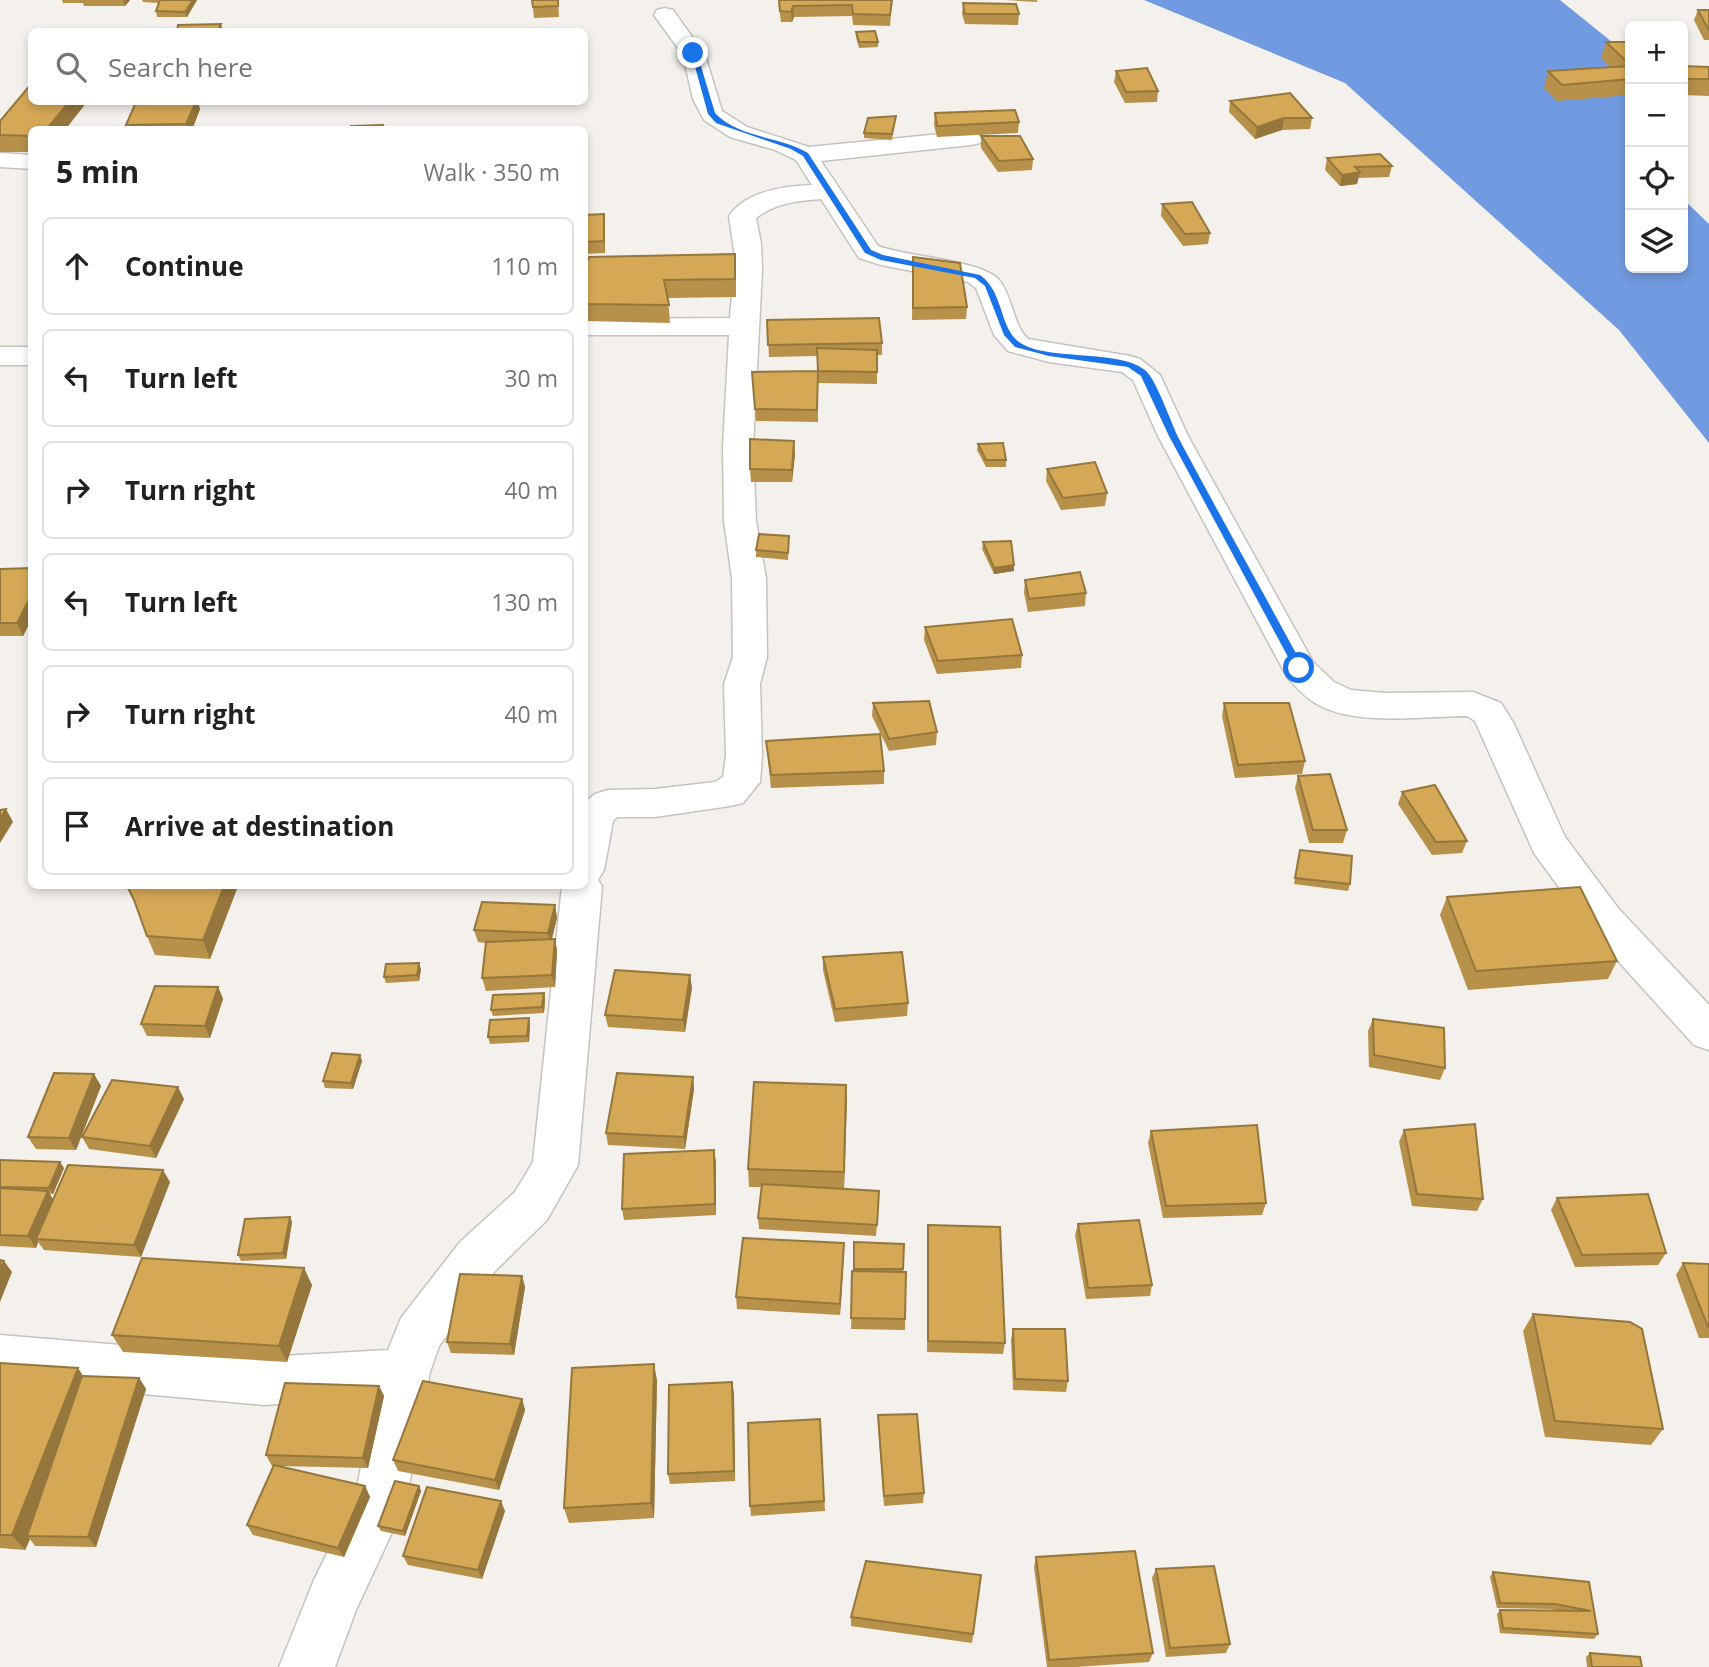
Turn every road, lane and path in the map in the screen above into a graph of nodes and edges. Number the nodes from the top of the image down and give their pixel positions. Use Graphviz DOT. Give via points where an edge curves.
graph roads {
  1 [pos="665,15"];
  2 [pos="971,138"];
  3 [pos="805,155"];
  4 [pos="829,191"];
  5 [pos="743,326"];
  6 [pos="588,327"];
  7 [pos="0,356"];
  8 [pos="28,356"];
  9 [pos="588,850"];
  10 [pos="582,889"];
  11 [pos="1709,1033"];
  12 [pos="0,1358"];
  13 [pos="405,1372"];
  14 [pos="307,1667"];
  1 -- 3 [label="street" via="693,53 705,101 719,122"];
  2 -- 3 [label="street"];
  3 -- 4 [label="street"];
  4 -- 5 [label="street" via="781,194 742,216 749,253"];
  4 -- 11 [label="street" via="868,251 960,271 988,284 1008,335 1018,345 1130,365 1145,374 1173,436 1299,668 1317,688 1356,703 1473,704 1488,712 1548,843 1604,919"];
  5 -- 6 [label="street"];
  5 -- 9 [label="street" via="738,447 740,521 749,578 750,657 742,684 741,782 730,793 715,796 608,804 595,815"];
  7 -- 8 [label="street"];
  10 -- 13 [label="street" via="555,1165 531,1206 477,1257 418,1334"];
  12 -- 13 [label="street" via="264,1381"];
  13 -- 14 [label="street" via="380,1502 333,1598"];
}
